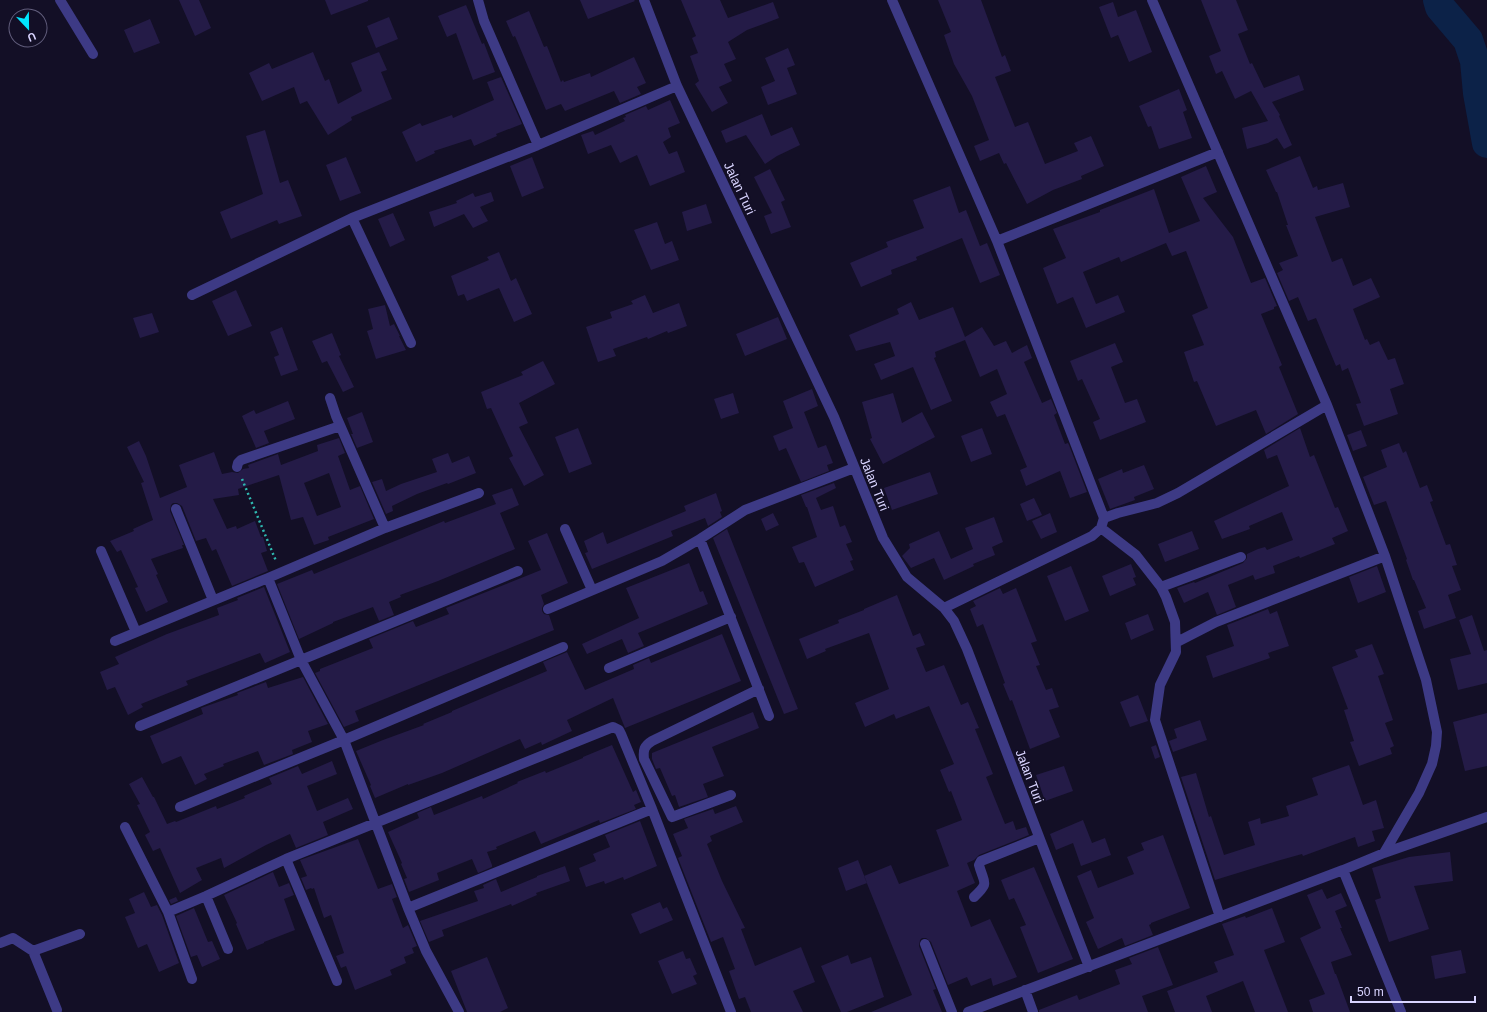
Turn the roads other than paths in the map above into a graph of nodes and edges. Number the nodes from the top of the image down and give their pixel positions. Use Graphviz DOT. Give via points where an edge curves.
graph roads {
  1 [pos="60,0"];
  2 [pos="478,0"];
  3 [pos="644,0"];
  4 [pos="892,0"];
  5 [pos="1152,0"];
  6 [pos="94,54"];
  7 [pos="678,86"];
  8 [pos="538,145"];
  9 [pos="1218,152"];
  10 [pos="352,218"];
  11 [pos="997,241"];
  12 [pos="192,295"];
  13 [pos="411,343"];
  14 [pos="330,398"];
  15 [pos="1327,405"];
  16 [pos="340,426"];
  17 [pos="237,467"];
  18 [pos="854,468"];
  19 [pos="479,493"];
  20 [pos="176,509"];
  21 [pos="1103,523"];
  22 [pos="385,528"];
  23 [pos="565,529"];
  24 [pos="700,539"];
  25 [pos="101,551"];
  26 [pos="1385,556"];
  27 [pos="1241,557"];
  28 [pos="518,571"];
  29 [pos="268,578"];
  30 [pos="1161,587"];
  31 [pos="592,590"];
  32 [pos="214,600"];
  33 [pos="548,608"];
  34 [pos="944,608"];
  35 [pos="731,618"];
  36 [pos="136,632"];
  37 [pos="115,641"];
  38 [pos="1177,642"];
  39 [pos="563,647"];
  40 [pos="301,660"];
  41 [pos="608,668"];
  42 [pos="759,689"];
  43 [pos="769,716"];
  44 [pos="140,726"];
  45 [pos="344,740"];
  46 [pos="731,795"];
  47 [pos="180,807"];
  48 [pos="652,809"];
  49 [pos="672,817"];
  50 [pos="1487,817"];
  51 [pos="376,822"];
  52 [pos="658,825"];
  53 [pos="125,827"];
  54 [pos="1039,838"];
  55 [pos="1384,853"];
  56 [pos="286,859"];
  57 [pos="1343,870"];
  58 [pos="206,896"];
  59 [pos="974,897"];
  60 [pos="408,908"];
  61 [pos="168,912"];
  62 [pos="1220,917"];
  63 [pos="80,934"];
  64 [pos="0,943"];
  65 [pos="925,944"];
  66 [pos="228,949"];
  67 [pos="33,951"];
  68 [pos="1089,967"];
  69 [pos="192,979"];
  70 [pos="337,981"];
  71 [pos="1024,990"];
  72 [pos="983,1009"];
  73 [pos="57,1010"];
  74 [pos="459,1012"];
  75 [pos="731,1012"];
  76 [pos="952,1012"];
  77 [pos="968,1012"];
  78 [pos="1033,1012"];
  79 [pos="1401,1012"];
  1 -- 6 [label="street"];
  2 -- 8 [label="street" via="484,21"];
  3 -- 7 [label="street, Jalan Turi"];
  4 -- 11 [label="street"];
  5 -- 9 [label="street"];
  7 -- 8 [label="street"];
  7 -- 18 [label="street, Jalan Turi" via="834,417"];
  8 -- 10 [label="street"];
  9 -- 11 [label="street"];
  9 -- 15 [label="street"];
  10 -- 12 [label="street"];
  10 -- 13 [label="street"];
  11 -- 21 [label="street"];
  14 -- 16 [label="street"];
  15 -- 21 [label="street" via="1178,493 1157,503 1118,513"];
  15 -- 26 [label="street"];
  16 -- 17 [label="street" via="241,460"];
  16 -- 22 [label="street"];
  18 -- 24 [label="street" via="745,510"];
  18 -- 34 [label="street, Jalan Turi" via="883,538 906,577"];
  19 -- 22 [label="street"];
  20 -- 32 [label="street"];
  21 -- 30 [label="street" via="1136,555"];
  21 -- 34 [label="street" via="1092,536"];
  22 -- 29 [label="street"];
  23 -- 31 [label="street"];
  24 -- 31 [label="street" via="662,561"];
  24 -- 35 [label="street"];
  25 -- 36 [label="street"];
  26 -- 38 [label="street" via="1216,622"];
  26 -- 55 [label="street" via="1426,680 1437,732 1432,764 1419,793"];
  27 -- 30 [label="street"];
  28 -- 40 [label="street"];
  29 -- 32 [label="street"];
  29 -- 40 [label="street"];
  30 -- 38 [label="street" via="1175,622"];
  31 -- 33 [label="street"];
  32 -- 36 [label="street"];
  34 -- 54 [label="street, Jalan Turi" via="954,621 968,649"];
  35 -- 41 [label="street"];
  35 -- 42 [label="street"];
  36 -- 37 [label="street"];
  38 -- 62 [label="street" via="1176,652 1160,685 1155,720"];
  39 -- 45 [label="street"];
  40 -- 44 [label="street"];
  40 -- 45 [label="street"];
  42 -- 43 [label="street"];
  42 -- 49 [label="street" via="645,745 644,759"];
  45 -- 47 [label="street"];
  45 -- 51 [label="street"];
  46 -- 49 [label="street"];
  48 -- 51 [label="street" via="621,734 613,727"];
  48 -- 52 [label="street"];
  48 -- 60 [label="street"];
  49 -- 52 [label="street"];
  50 -- 55 [label="street"];
  51 -- 56 [label="street"];
  51 -- 60 [label="street"];
  52 -- 75 [label="street"];
  53 -- 61 [label="street"];
  54 -- 59 [label="street" via="981,862 979,865 985,886"];
  54 -- 68 [label="street, Jalan Turi"];
  55 -- 57 [label="street"];
  56 -- 58 [label="street"];
  56 -- 70 [label="street"];
  57 -- 62 [label="street"];
  57 -- 79 [label="street"];
  58 -- 61 [label="street"];
  58 -- 66 [label="street"];
  60 -- 74 [label="street" via="426,951"];
  61 -- 69 [label="street"];
  62 -- 68 [label="street"];
  63 -- 67 [label="street"];
  64 -- 67 [label="street" via="13,938"];
  65 -- 76 [label="street"];
  67 -- 73 [label="street"];
  68 -- 71 [label="street"];
  71 -- 72 [label="street"];
  71 -- 78 [label="street"];
  72 -- 77 [label="street"];
}
